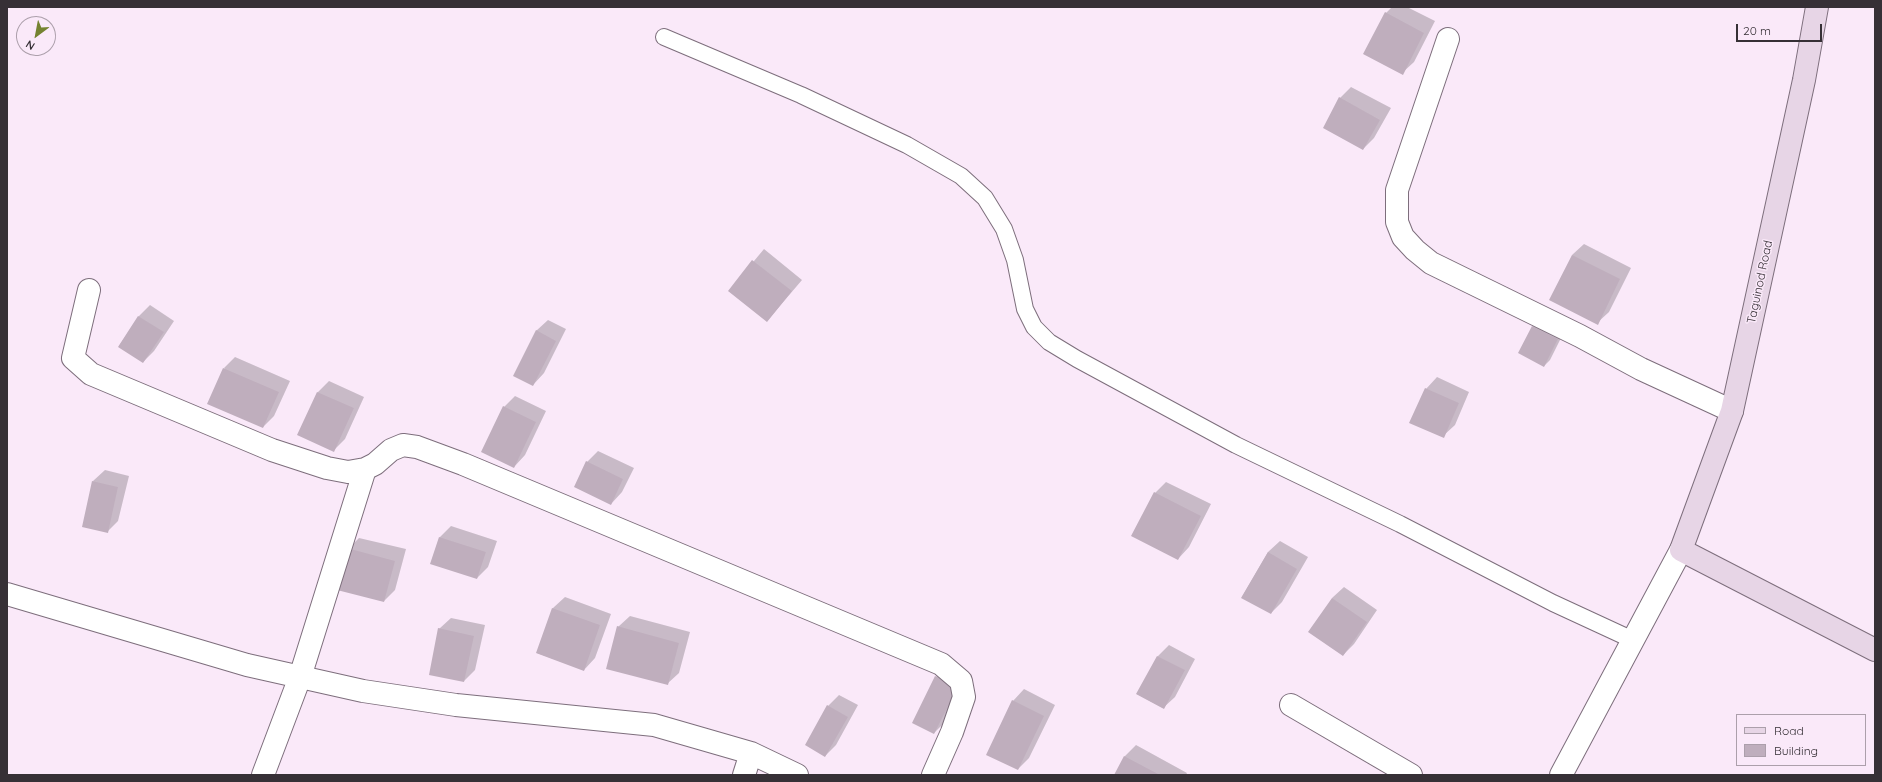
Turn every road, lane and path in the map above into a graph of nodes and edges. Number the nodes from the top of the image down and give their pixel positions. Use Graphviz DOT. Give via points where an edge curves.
graph roads {
  1 [pos="1818,7"];
  2 [pos="664,37"];
  3 [pos="1448,39"];
  4 [pos="89,290"];
  5 [pos="1732,411"];
  6 [pos="365,468"];
  7 [pos="1681,550"];
  8 [pos="7,594"];
  9 [pos="1633,640"];
  10 [pos="1875,650"];
  11 [pos="300,677"];
  12 [pos="1291,705"];
  13 [pos="752,753"];
  14 [pos="263,775"];
  15 [pos="744,775"];
  16 [pos="797,775"];
  17 [pos="933,775"];
  18 [pos="1411,775"];
  19 [pos="1561,775"];
  1 -- 5 [label="street, Taguinod Road"];
  2 -- 9 [label="lane" via="808,98 907,145 961,176 985,198 1004,229 1015,260 1025,309 1034,327 1049,342 1236,445"];
  3 -- 5 [label="street" via="1397,190 1397,222 1403,237 1431,263 1641,369"];
  4 -- 6 [label="street" via="73,358 91,374 326,468 348,472"];
  5 -- 7 [label="street, Taguinod Road"];
  6 -- 11 [label="street"];
  6 -- 17 [label="street" via="375,464 391,450 403,445 417,446 941,664 961,681 964,697"];
  7 -- 9 [label="street"];
  7 -- 10 [label="street"];
  8 -- 11 [label="street" via="247,665"];
  9 -- 19 [label="street"];
  11 -- 13 [label="street" via="363,691 456,705 654,725"];
  11 -- 14 [label="street"];
  12 -- 18 [label="street"];
  13 -- 15 [label="street"];
  13 -- 16 [label="street"];
}
